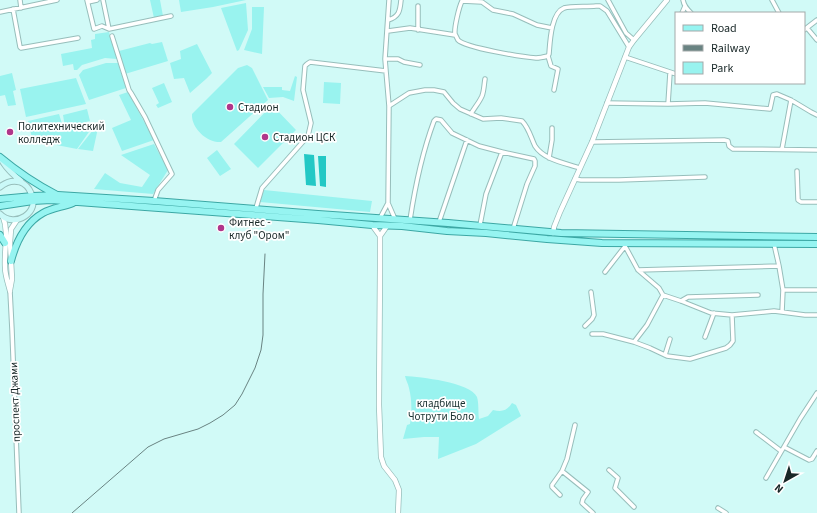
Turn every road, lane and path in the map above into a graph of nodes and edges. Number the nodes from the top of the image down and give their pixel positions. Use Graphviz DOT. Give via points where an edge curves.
graph roads {
  1 [pos="20,0"];
  2 [pos="57,0"];
  3 [pos="97,0"];
  4 [pos="103,0"];
  5 [pos="389,0"];
  6 [pos="401,0"];
  7 [pos="608,0"];
  8 [pos="659,0"];
  9 [pos="683,0"];
  10 [pos="772,0"];
  11 [pos="87,1"];
  12 [pos="665,2"];
  13 [pos="418,6"];
  14 [pos="685,6"];
  15 [pos="21,8"];
  16 [pos="12,9"];
  17 [pos="0,12"];
  18 [pos="682,12"];
  19 [pos="690,12"];
  20 [pos="778,12"];
  21 [pos="170,16"];
  22 [pos="388,20"];
  23 [pos="817,20"];
  24 [pos="552,28"];
  25 [pos="108,29"];
  26 [pos="805,29"];
  27 [pos="418,30"];
  28 [pos="388,31"];
  29 [pos="455,35"];
  30 [pos="112,36"];
  31 [pos="78,38"];
  32 [pos="634,40"];
  33 [pos="817,40"];
  34 [pos="629,47"];
  35 [pos="548,56"];
  36 [pos="625,57"];
  37 [pos="385,59"];
  38 [pos="420,64"];
  39 [pos="386,71"];
  40 [pos="670,73"];
  41 [pos="675,74"];
  42 [pos="485,79"];
  43 [pos="554,90"];
  44 [pos="792,100"];
  45 [pos="607,104"];
  46 [pos="668,104"];
  47 [pos="389,106"];
  48 [pos="471,114"];
  49 [pos="817,115"];
  50 [pos="552,128"];
  51 [pos="467,140"];
  52 [pos="592,142"];
  53 [pos="782,149"];
  54 [pos="817,150"];
  55 [pos="502,152"];
  56 [pos="0,157"];
  57 [pos="549,158"];
  58 [pos="580,168"];
  59 [pos="797,172"];
  60 [pos="705,177"];
  61 [pos="575,178"];
  62 [pos="23,183"];
  63 [pos="0,185"];
  64 [pos="58,195"];
  65 [pos="33,198"];
  66 [pos="0,199"];
  67 [pos="80,200"];
  68 [pos="154,201"];
  69 [pos="817,202"];
  70 [pos="388,204"];
  71 [pos="0,206"];
  72 [pos="256,208"];
  73 [pos="1,215"];
  74 [pos="318,217"];
  75 [pos="380,218"];
  76 [pos="395,219"];
  77 [pos="17,220"];
  78 [pos="410,220"];
  79 [pos="438,222"];
  80 [pos="448,223"];
  81 [pos="372,225"];
  82 [pos="480,225"];
  83 [pos="387,226"];
  84 [pos="513,228"];
  85 [pos="447,231"];
  86 [pos="553,233"];
  87 [pos="588,234"];
  88 [pos="0,235"];
  89 [pos="380,236"];
  90 [pos="817,237"];
  91 [pos="587,242"];
  92 [pos="5,243"];
  93 [pos="774,244"];
  94 [pos="817,244"];
  95 [pos="625,245"];
  96 [pos="12,261"];
  97 [pos="779,266"];
  98 [pos="638,270"];
  99 [pos="606,272"];
  100 [pos="783,290"];
  101 [pos="817,290"];
  102 [pos="10,291"];
  103 [pos="591,292"];
  104 [pos="663,295"];
  105 [pos="758,295"];
  106 [pos="681,301"];
  107 [pos="782,312"];
  108 [pos="714,313"];
  109 [pos="732,315"];
  110 [pos="817,315"];
  111 [pos="585,326"];
  112 [pos="592,334"];
  113 [pos="705,337"];
  114 [pos="670,339"];
  115 [pos="634,342"];
  116 [pos="665,355"];
  117 [pos="817,393"];
  118 [pos="575,425"];
  119 [pos="756,432"];
  120 [pos="784,447"];
  121 [pos="781,451"];
  122 [pos="817,452"];
  123 [pos="609,470"];
  124 [pos="562,471"];
  125 [pos="766,478"];
  126 [pos="560,495"];
  127 [pos="634,508"];
  128 [pos="718,508"];
  129 [pos="19,513"];
  130 [pos="398,513"];
  131 [pos="593,513"];
  132 [pos="726,513"];
  1 -- 15 [label="street"];
  2 -- 15 [label="street"];
  3 -- 11 [label="street"];
  4 -- 25 [label="street"];
  5 -- 22 [label="street"];
  6 -- 22 [label="street" via="401,8 397,15"];
  7 -- 32 [label="street" via="626,32"];
  8 -- 12 [label="street"];
  9 -- 14 [label="street"];
  10 -- 20 [label="street"];
  11 -- 25 [label="street" via="94,29 102,26"];
  12 -- 32 [label="street"];
  13 -- 27 [label="street"];
  14 -- 18 [label="street"];
  14 -- 19 [label="street"];
  15 -- 16 [label="street"];
  16 -- 17 [label="street"];
  16 -- 31 [label="street" via="21,48"];
  21 -- 25 [label="street"];
  22 -- 28 [label="street"];
  23 -- 26 [label="street"];
  24 -- 29 [label="street" via="493,10 482,2 462,1"];
  24 -- 34 [label="street" via="558,12 564,8 600,6 607,11"];
  24 -- 35 [label="street"];
  26 -- 33 [label="street"];
  27 -- 28 [label="street" via="410,28"];
  27 -- 29 [label="street"];
  28 -- 37 [label="street"];
  29 -- 35 [label="street" via="461,42 489,50 535,58"];
  30 -- 68 [label="street" via="129,90 172,174 158,190"];
  32 -- 34 [label="street"];
  34 -- 36 [label="street"];
  35 -- 43 [label="street" via="551,66 558,69"];
  36 -- 40 [label="street"];
  36 -- 45 [label="street"];
  37 -- 38 [label="street"];
  37 -- 39 [label="street"];
  39 -- 47 [label="street"];
  39 -- 72 [label="street" via="310,62 305,66 303,90 311,123 308,136 262,188"];
  40 -- 41 [label="street"];
  40 -- 46 [label="street"];
  42 -- 48 [label="street" via="483,94"];
  44 -- 46 [label="street" via="775,94 770,109 705,103"];
  44 -- 49 [label="street"];
  44 -- 53 [label="street"];
  45 -- 46 [label="street"];
  45 -- 52 [label="street"];
  47 -- 48 [label="street" via="409,93 434,90 444,92 460,109"];
  47 -- 70 [label="street"];
  48 -- 57 [label="street" via="483,119 522,121 539,151"];
  50 -- 57 [label="street"];
  51 -- 55 [label="street"];
  51 -- 78 [label="street" via="452,133 441,120 434,121 418,176"];
  51 -- 79 [label="street"];
  52 -- 53 [label="street" via="724,140 728,141 733,149"];
  52 -- 58 [label="street"];
  53 -- 54 [label="street"];
  55 -- 82 [label="street" via="486,194"];
  55 -- 84 [label="street" via="535,161"];
  56 -- 62 [label="main road" via="13,175"];
  56 -- 64 [label="main road" via="31,180"];
  57 -- 58 [label="street"];
  58 -- 61 [label="street"];
  59 -- 69 [label="street" via="798,200"];
  60 -- 61 [label="street" via="619,180"];
  61 -- 86 [label="street"];
  62 -- 63 [label="main road" via="15,181"];
  62 -- 65 [label="main road" via="29,188"];
  64 -- 65 [label="main road"];
  64 -- 67 [label="main road"];
  65 -- 66 [label="main road"];
  65 -- 67 [label="main road"];
  65 -- 71 [label="main road"];
  65 -- 77 [label="main road" via="31,210"];
  67 -- 68 [label="main road"];
  67 -- 74 [label="main road"];
  67 -- 96 [label="main road" via="43,213 32,221 14,251"];
  68 -- 72 [label="main road"];
  70 -- 75 [label="street"];
  70 -- 76 [label="street"];
  72 -- 74 [label="main road"];
  73 -- 77 [label="main road" via="10,220"];
  73 -- 92 [label="street" via="6,228"];
  74 -- 75 [label="main road"];
  74 -- 81 [label="main road"];
  75 -- 76 [label="main road"];
  76 -- 78 [label="main road"];
  77 -- 96 [label="street" via="11,229"];
  78 -- 79 [label="main road"];
  79 -- 80 [label="main road"];
  80 -- 82 [label="main road"];
  80 -- 85 [label="main road"];
  81 -- 83 [label="main road"];
  81 -- 89 [label="street"];
  82 -- 84 [label="main road"];
  83 -- 85 [label="main road"];
  83 -- 89 [label="street"];
  84 -- 86 [label="main road"];
  85 -- 91 [label="main road"];
  86 -- 87 [label="main road"];
  87 -- 90 [label="main road"];
  87 -- 91 [label="main road"];
  88 -- 92 [label="main road"];
  89 -- 130 [label="street" via="381,457 384,466 398,485"];
  91 -- 95 [label="main road"];
  92 -- 102 [label="street" via="6,278"];
  93 -- 94 [label="main road"];
  93 -- 95 [label="main road"];
  93 -- 97 [label="street"];
  95 -- 98 [label="street"];
  95 -- 99 [label="street"];
  96 -- 102 [label="street"];
  97 -- 98 [label="street"];
  97 -- 100 [label="street"];
  98 -- 104 [label="street"];
  100 -- 101 [label="street"];
  100 -- 107 [label="street"];
  102 -- 129 [label="street, проспект Джами"];
  103 -- 111 [label="street" via="594,315"];
  104 -- 106 [label="street"];
  104 -- 115 [label="street" via="647,325"];
  105 -- 106 [label="street" via="688,297"];
  106 -- 108 [label="street"];
  107 -- 109 [label="street"];
  107 -- 110 [label="street"];
  108 -- 109 [label="street"];
  108 -- 113 [label="street"];
  109 -- 116 [label="street" via="733,342 726,348 690,359"];
  112 -- 115 [label="street" via="603,334"];
  114 -- 116 [label="street"];
  115 -- 116 [label="street"];
  117 -- 120 [label="street"];
  118 -- 124 [label="street"];
  119 -- 121 [label="street"];
  120 -- 121 [label="street"];
  120 -- 122 [label="street" via="809,460"];
  121 -- 125 [label="street"];
  123 -- 127 [label="street" via="618,478 615,488"];
  124 -- 126 [label="street" via="552,485"];
  124 -- 131 [label="street" via="588,492 582,503"];
  128 -- 132 [label="street"];
}
